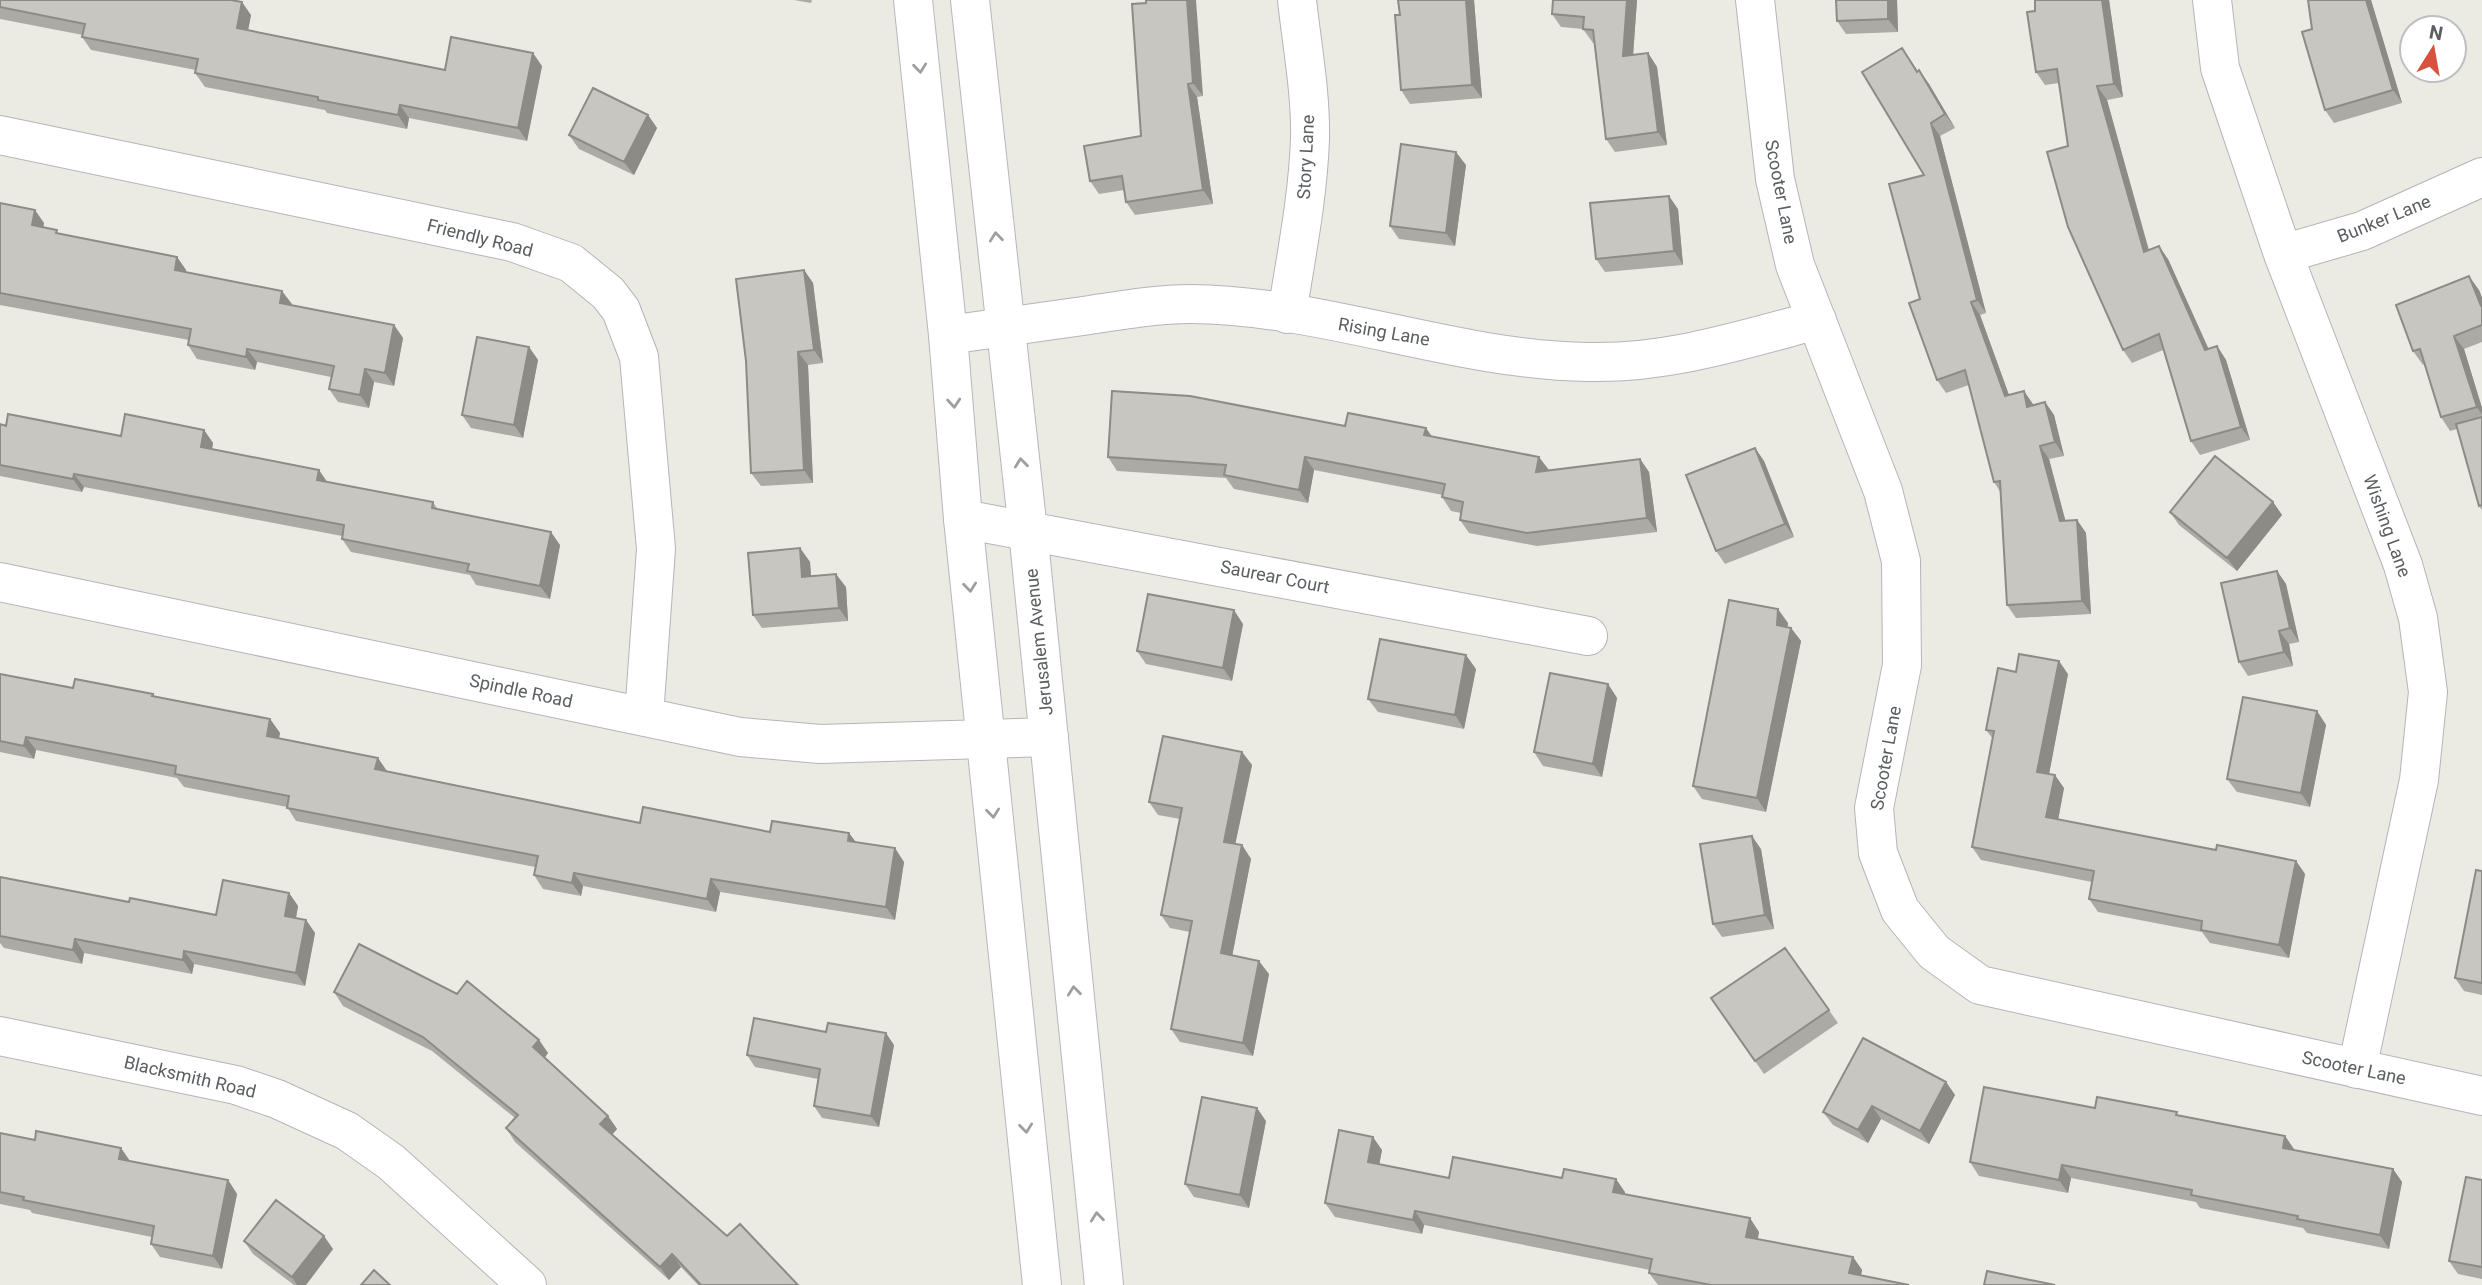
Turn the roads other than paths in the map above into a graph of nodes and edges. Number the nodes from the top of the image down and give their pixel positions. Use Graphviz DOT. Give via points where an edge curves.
graph roads {
  1 [pos="913,0"];
  2 [pos="970,0"];
  3 [pos="1297,0"];
  4 [pos="1755,0"];
  5 [pos="2213,0"];
  6 [pos="0,135"];
  7 [pos="2482,177"];
  8 [pos="2283,254"];
  9 [pos="1287,314"];
  10 [pos="1816,320"];
  11 [pos="1006,327"];
  12 [pos="948,335"];
  13 [pos="963,519"];
  14 [pos="1028,531"];
  15 [pos="0,582"];
  16 [pos="1588,636"];
  17 [pos="644,716"];
  18 [pos="1049,737"];
  19 [pos="985,738"];
  20 [pos="0,1036"];
  21 [pos="2357,1069"];
  22 [pos="2482,1096"];
  23 [pos="527,1285"];
  24 [pos="1042,1285"];
  25 [pos="1104,1285"];
  1 -- 12 [label="street, one-way"];
  11 -- 2 [label="street, Jerusalem Avenue, one-way"];
  3 -- 9 [label="street, Story Lane" via="1310,137"];
  4 -- 10 [label="street, Scooter Lane" via="1775,179 1795,265"];
  5 -- 8 [label="street, Wishing Lane" via="2220,68"];
  6 -- 17 [label="street, Friendly Road" via="512,242 571,263 608,293 621,310 639,357 656,549"];
  7 -- 8 [label="street, Bunker Lane" via="2362,230"];
  8 -- 21 [label="street, Wishing Lane" via="2403,565 2418,618 2428,692 2419,780"];
  9 -- 10 [label="street, Rising Lane" via="1493,352 1589,363 1707,350"];
  9 -- 11 [label="street, Rising Lane" via="1189,304"];
  10 -- 21 [label="street, Scooter Lane" via="1884,491 1901,561 1902,665 1874,808 1878,853 1900,910 1934,952 1980,985"];
  11 -- 12 [label="street, Rising Lane"];
  14 -- 11 [label="street, Jerusalem Avenue, one-way"];
  12 -- 13 [label="street, one-way"];
  13 -- 14 [label="street, Saurear Court"];
  13 -- 19 [label="street, one-way"];
  14 -- 16 [label="street, Saurear Court"];
  14 -- 18 [label="street, Jerusalem Avenue"];
  15 -- 17 [label="street, Spindle Road"];
  17 -- 19 [label="street, Spindle Road" via="740,737 820,744"];
  18 -- 19 [label="street, Spindle Road"];
  25 -- 18 [label="street, Jerusalem Avenue, one-way"];
  19 -- 24 [label="street, one-way"];
  20 -- 23 [label="street, Blacksmith Road" via="236,1085 347,1131 391,1162"];
  21 -- 22 [label="street, Scooter Lane"];
}
